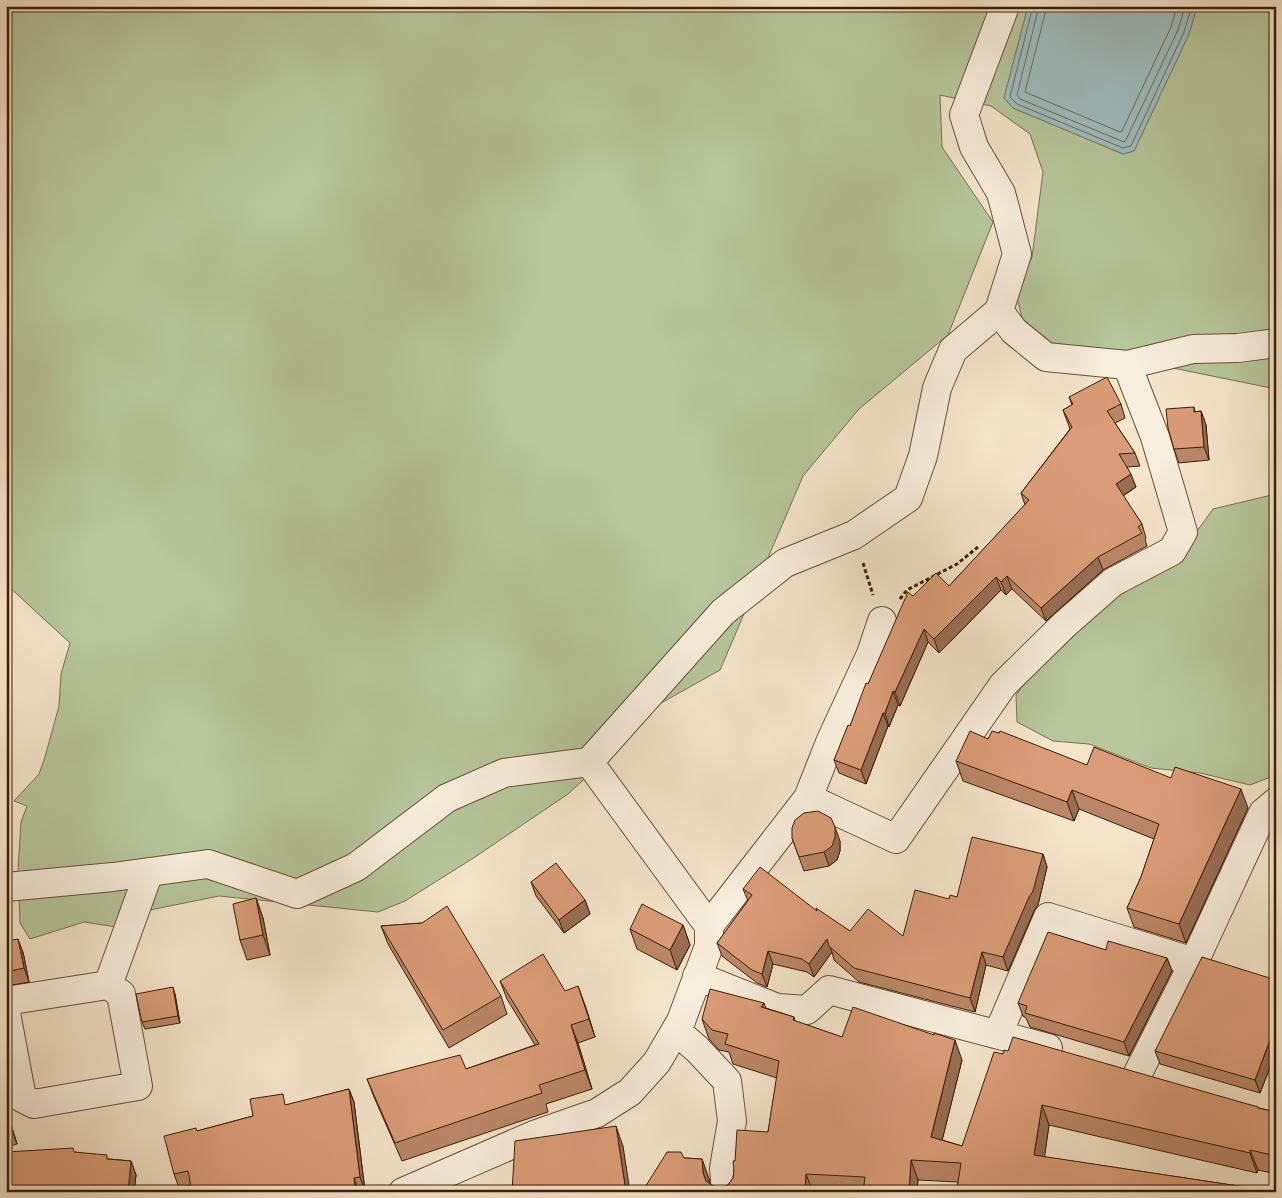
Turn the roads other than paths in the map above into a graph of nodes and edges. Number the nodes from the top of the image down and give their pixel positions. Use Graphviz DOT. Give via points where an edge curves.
graph roads {
  1 [pos="1005,6"];
  2 [pos="999,311"];
  3 [pos="1276,343"];
  4 [pos="1127,366"];
  5 [pos="882,621"];
  6 [pos="588,762"];
  7 [pos="808,798"];
  8 [pos="1276,802"];
  9 [pos="149,872"];
  10 [pos="6,887"];
  11 [pos="708,926"];
  12 [pos="1194,962"];
  13 [pos="697,976"];
  14 [pos="108,985"];
  15 [pos="6,1012"];
  16 [pos="676,1031"];
  17 [pos="998,1034"];
  18 [pos="1073,1055"];
  19 [pos="1110,1066"];
  20 [pos="1138,1074"];
  21 [pos="1166,1082"];
  22 [pos="403,1192"];
  23 [pos="726,1192"];
  1 -- 2 [label="street" via="964,115 974,147 1001,193 1018,254"];
  2 -- 4 [label="street" via="1014,332 1046,357"];
  2 -- 6 [label="street" via="953,350 937,388 923,456 908,498 854,535 785,563 724,612"];
  3 -- 4 [label="street" via="1193,349"];
  4 -- 7 [label="street" via="1155,437 1183,532 1172,551 1113,582 1003,685 896,839"];
  5 -- 7 [label="street" via="871,654"];
  6 -- 9 [label="street" via="504,774 447,798 356,867 297,894 208,864"];
  6 -- 11 [label="street"];
  7 -- 11 [label="street"];
  8 -- 12 [label="street" via="1263,813"];
  9 -- 10 [label="street"];
  9 -- 14 [label="street"];
  11 -- 13 [label="street" via="709,946"];
  12 -- 17 [label="street" via="1048,916"];
  12 -- 20 [label="street"];
  13 -- 16 [label="street"];
  13 -- 17 [label="street" via="777,1008 807,1010 828,990"];
  14 -- 15 [label="street" via="12,1000"];
  14 -- 15 [label="street" via="121,994 138,1086 34,1104 22,1098"];
  16 -- 22 [label="street" via="657,1062 630,1092 596,1113 534,1135"];
  16 -- 23 [label="street" via="727,1080 732,1121 724,1168"];
  17 -- 18 [label="street"];
  19 -- 20 [label="street"];
  20 -- 21 [label="street"];
}
